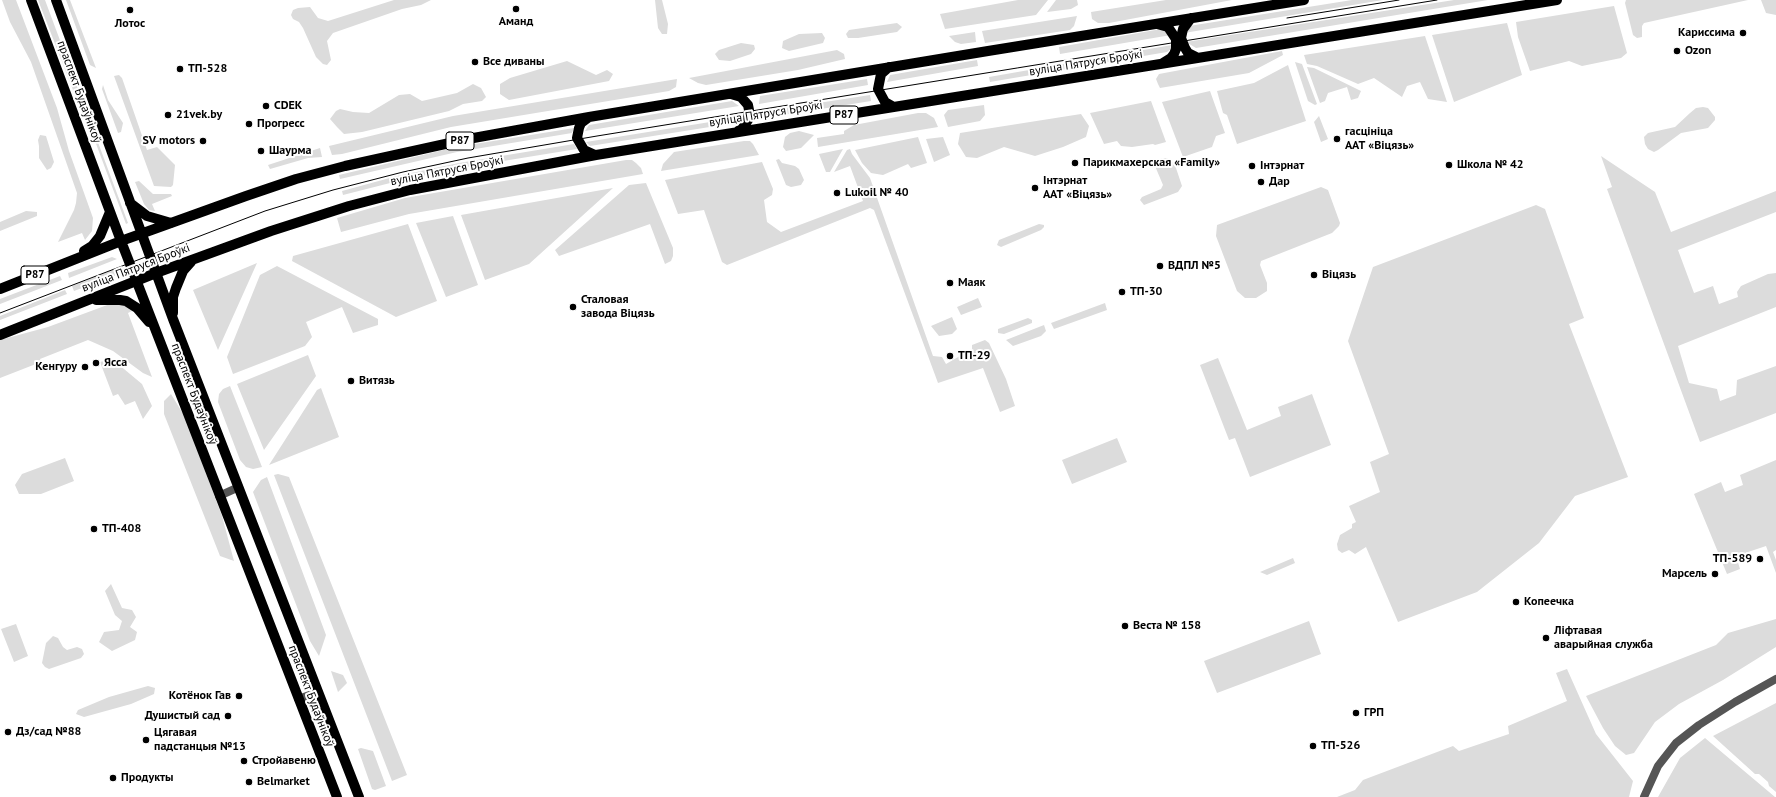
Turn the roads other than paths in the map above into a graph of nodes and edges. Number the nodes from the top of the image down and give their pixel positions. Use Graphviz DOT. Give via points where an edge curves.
graph roads {
  1 [pos="31,0"];
  2 [pos="56,0"];
  3 [pos="1304,0"];
  4 [pos="1557,0"];
  5 [pos="1191,18"];
  6 [pos="1154,24"];
  7 [pos="1198,58"];
  8 [pos="1163,63"];
  9 [pos="889,67"];
  10 [pos="731,94"];
  11 [pos="894,107"];
  12 [pos="589,118"];
  13 [pos="738,131"];
  14 [pos="596,155"];
  15 [pos="130,203"];
  16 [pos="110,212"];
  17 [pos="171,223"];
  18 [pos="141,234"];
  19 [pos="121,241"];
  20 [pos="69,261"];
  21 [pos="191,262"];
  22 [pos="156,273"];
  23 [pos="136,281"];
  24 [pos="0,289"];
  25 [pos="87,301"];
  26 [pos="173,319"];
  27 [pos="155,330"];
  28 [pos="0,334"];
  29 [pos="239,487"];
  30 [pos="219,496"];
  31 [pos="1776,679"];
  32 [pos="318,692"];
  33 [pos="298,699"];
  34 [pos="336,797"];
  35 [pos="359,797"];
  36 [pos="1644,797"];
  1 -- 16 [label="main road, праспект Будаўнікоў"];
  2 -- 15 [label="main road, праспект Будаўнікоў"];
  3 -- 5 [label="main road, вуліца Пятруся Броўкі / Р87"];
  4 -- 7 [label="main road, вуліца Пятруся Броўкі / Р87"];
  5 -- 6 [label="main road, вуліца Пятруся Броўкі / Р87"];
  5 -- 7 [label="main road" via="1182,29 1181,38 1185,48"];
  6 -- 8 [label="main road" via="1168,28 1176,39 1174,54"];
  6 -- 9 [label="main road, вуліца Пятруся Броўкі / Р87"];
  7 -- 8 [label="main road, вуліца Пятруся Броўкі / Р87"];
  8 -- 11 [label="main road, вуліца Пятруся Броўкі / Р87"];
  9 -- 10 [label="main road, вуліца Пятруся Броўкі / Р87"];
  9 -- 11 [label="main road" via="881,74 878,89 885,102"];
  10 -- 12 [label="main road, вуліца Пятруся Броўкі / Р87"];
  10 -- 13 [label="main road" via="741,97 749,110 746,125"];
  11 -- 13 [label="main road, вуліца Пятруся Броўкі / Р87"];
  12 -- 14 [label="main road" via="581,124 577,138 584,150"];
  12 -- 17 [label="main road, вуліца Пятруся Броўкі / Р87" via="468,139 346,166 296,179"];
  13 -- 14 [label="main road, вуліца Пятруся Броўкі / Р87"];
  14 -- 21 [label="main road, вуліца Пятруся Броўкі / Р87" via="410,190 271,230"];
  15 -- 17 [label="main road" via="147,216"];
  15 -- 18 [label="main road, праспект Будаўнікоў"];
  16 -- 19 [label="main road, праспект Будаўнікоў"];
  16 -- 20 [label="main road" via="103,230 92,246"];
  17 -- 18 [label="main road, вуліца Пятруся Броўкі / Р87"];
  18 -- 19 [label="main road, вуліца Пятруся Броўкі / Р87"];
  18 -- 22 [label="main road, праспект Будаўнікоў"];
  19 -- 20 [label="main road, вуліца Пятруся Броўкі / Р87"];
  19 -- 23 [label="main road, праспект Будаўнікоў"];
  20 -- 24 [label="main road, вуліца Пятруся Броўкі / Р87"];
  21 -- 22 [label="main road, вуліца Пятруся Броўкі / Р87"];
  21 -- 26 [label="main road" via="183,271 173,297"];
  22 -- 23 [label="main road, вуліца Пятруся Броўкі / Р87"];
  22 -- 26 [label="main road, праспект Будаўнікоў"];
  23 -- 25 [label="main road, вуліца Пятруся Броўкі / Р87"];
  23 -- 27 [label="main road, праспект Будаўнікоў"];
  25 -- 27 [label="main road" via="126,301 137,308"];
  25 -- 28 [label="main road, вуліца Пятруся Броўкі / Р87"];
  26 -- 29 [label="main road, праспект Будаўнікоў"];
  27 -- 30 [label="main road, праспект Будаўнікоў"];
  29 -- 30 [label="street"];
  29 -- 32 [label="main road, праспект Будаўнікоў"];
  30 -- 33 [label="main road, праспект Будаўнікоў"];
  31 -- 36 [label="street" via="1717,714 1676,743 1658,766"];
  32 -- 33 [label="street"];
  32 -- 35 [label="main road, праспект Будаўнікоў"];
  33 -- 34 [label="main road, праспект Будаўнікоў"];
}
